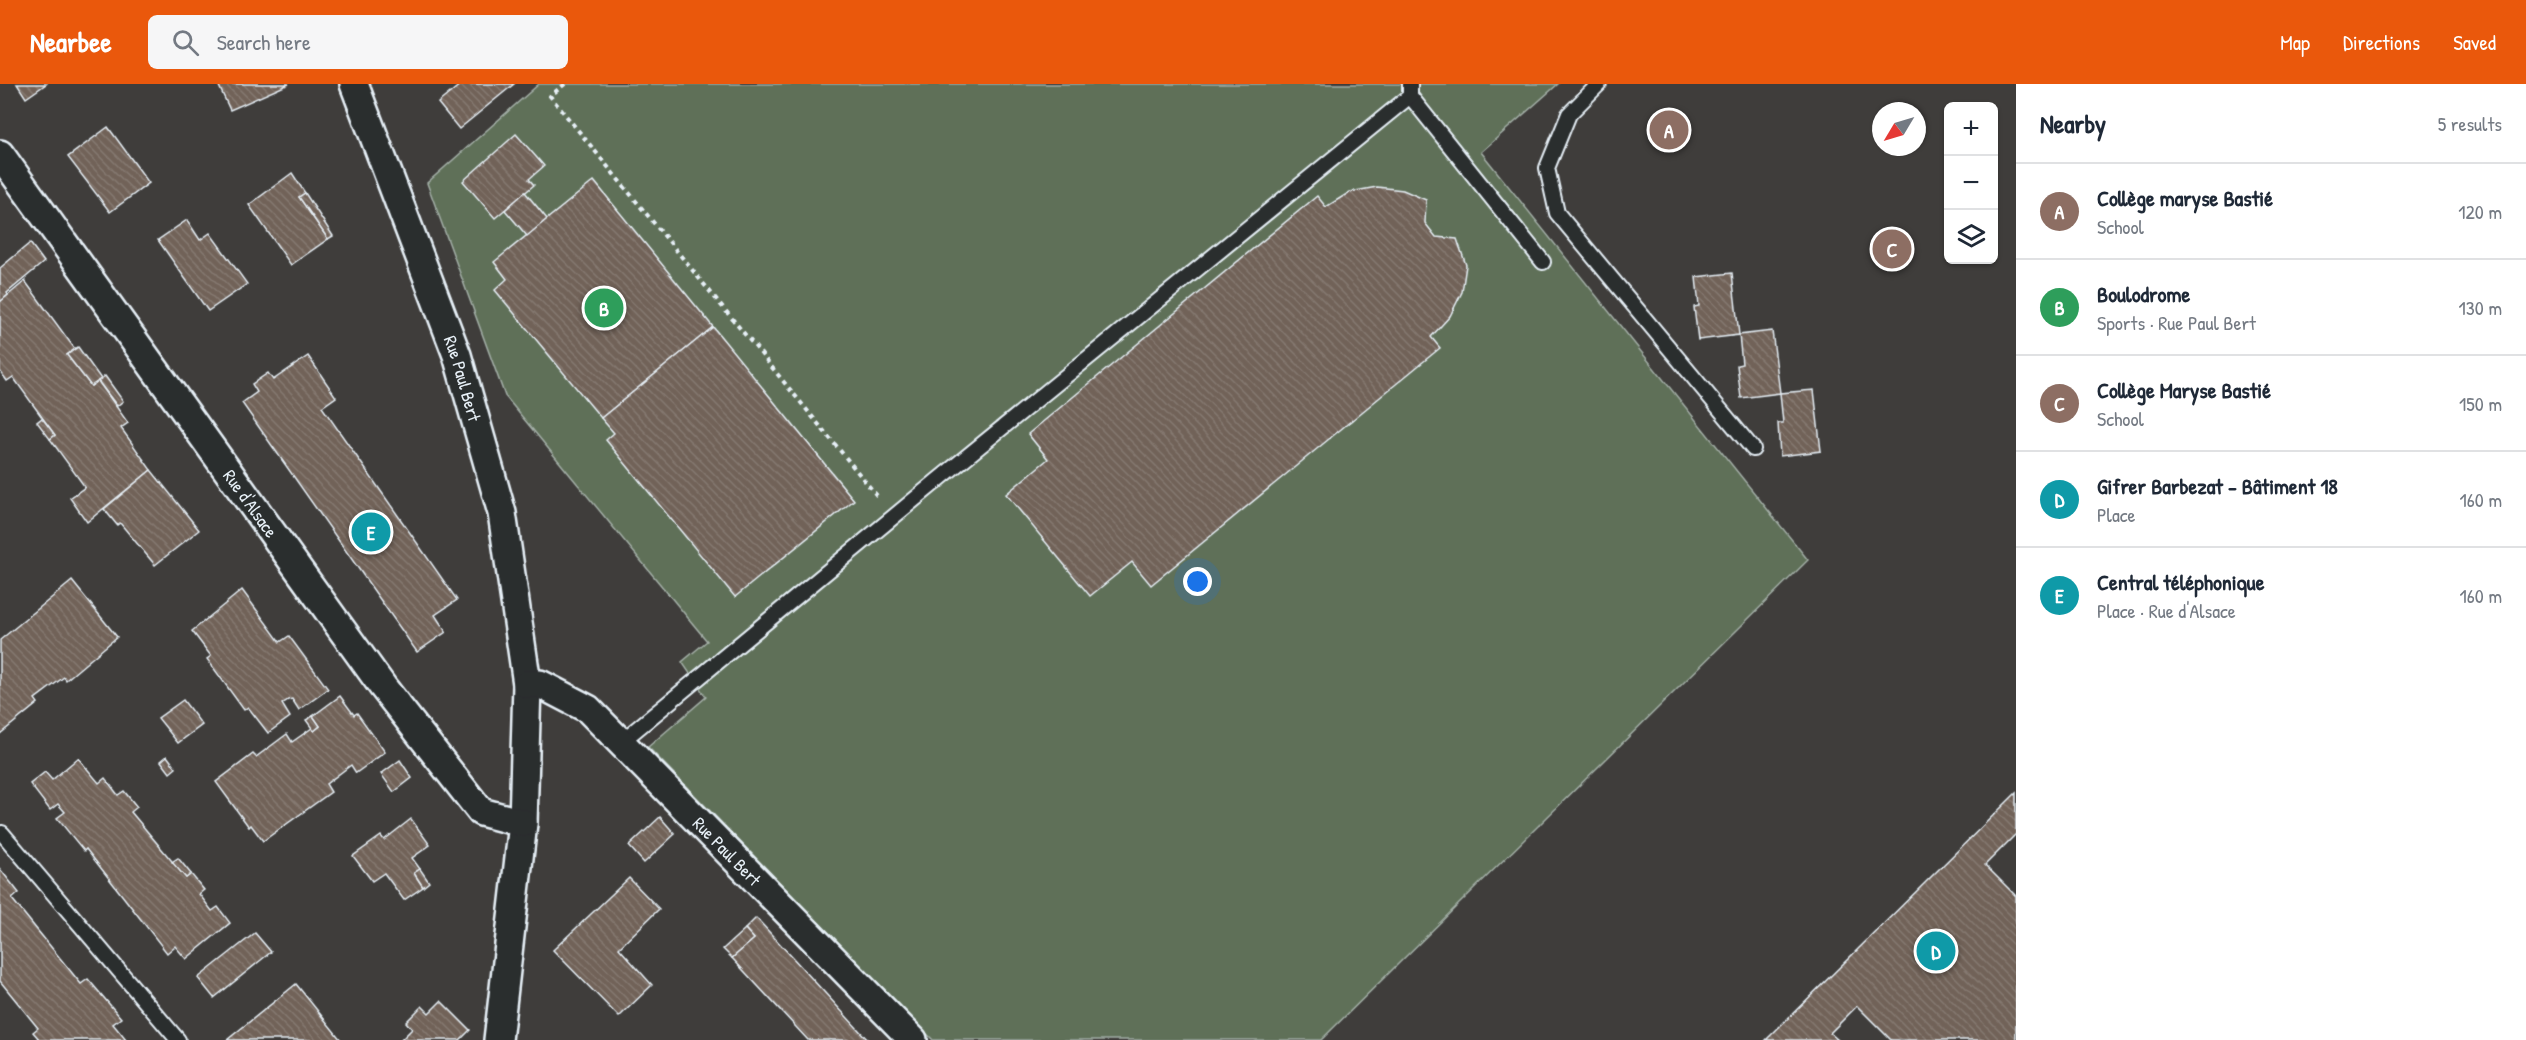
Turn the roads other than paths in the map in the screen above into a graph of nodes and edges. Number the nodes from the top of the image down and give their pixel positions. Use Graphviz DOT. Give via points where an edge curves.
graph roads {
  1 [pos="354,84"];
  2 [pos="1599,84"];
  3 [pos="1410,90"];
  4 [pos="0,154"];
  5 [pos="1543,262"];
  6 [pos="1753,449"];
  7 [pos="527,684"];
  8 [pos="621,742"];
  9 [pos="524,823"];
  10 [pos="2,833"];
  11 [pos="178,1040"];
  12 [pos="498,1040"];
  13 [pos="913,1040"];
  1 -- 7 [label="street, Rue Paul Bert" via="457,355 502,513"];
  2 -- 6 [label="lane" via="1569,114 1547,168 1557,213"];
  3 -- 5 [label="lane"];
  3 -- 8 [label="lane"];
  4 -- 9 [label="street, Rue d'Alsace" via="383,687 440,760 481,812"];
  7 -- 8 [label="street, Rue Paul Bert" via="540,684 588,709"];
  7 -- 9 [label="street, Rue Paul Bert"];
  8 -- 13 [label="street, Rue Paul Bert"];
  9 -- 12 [label="street, Rue Paul Bert"];
  10 -- 11 [label="lane"];
}
